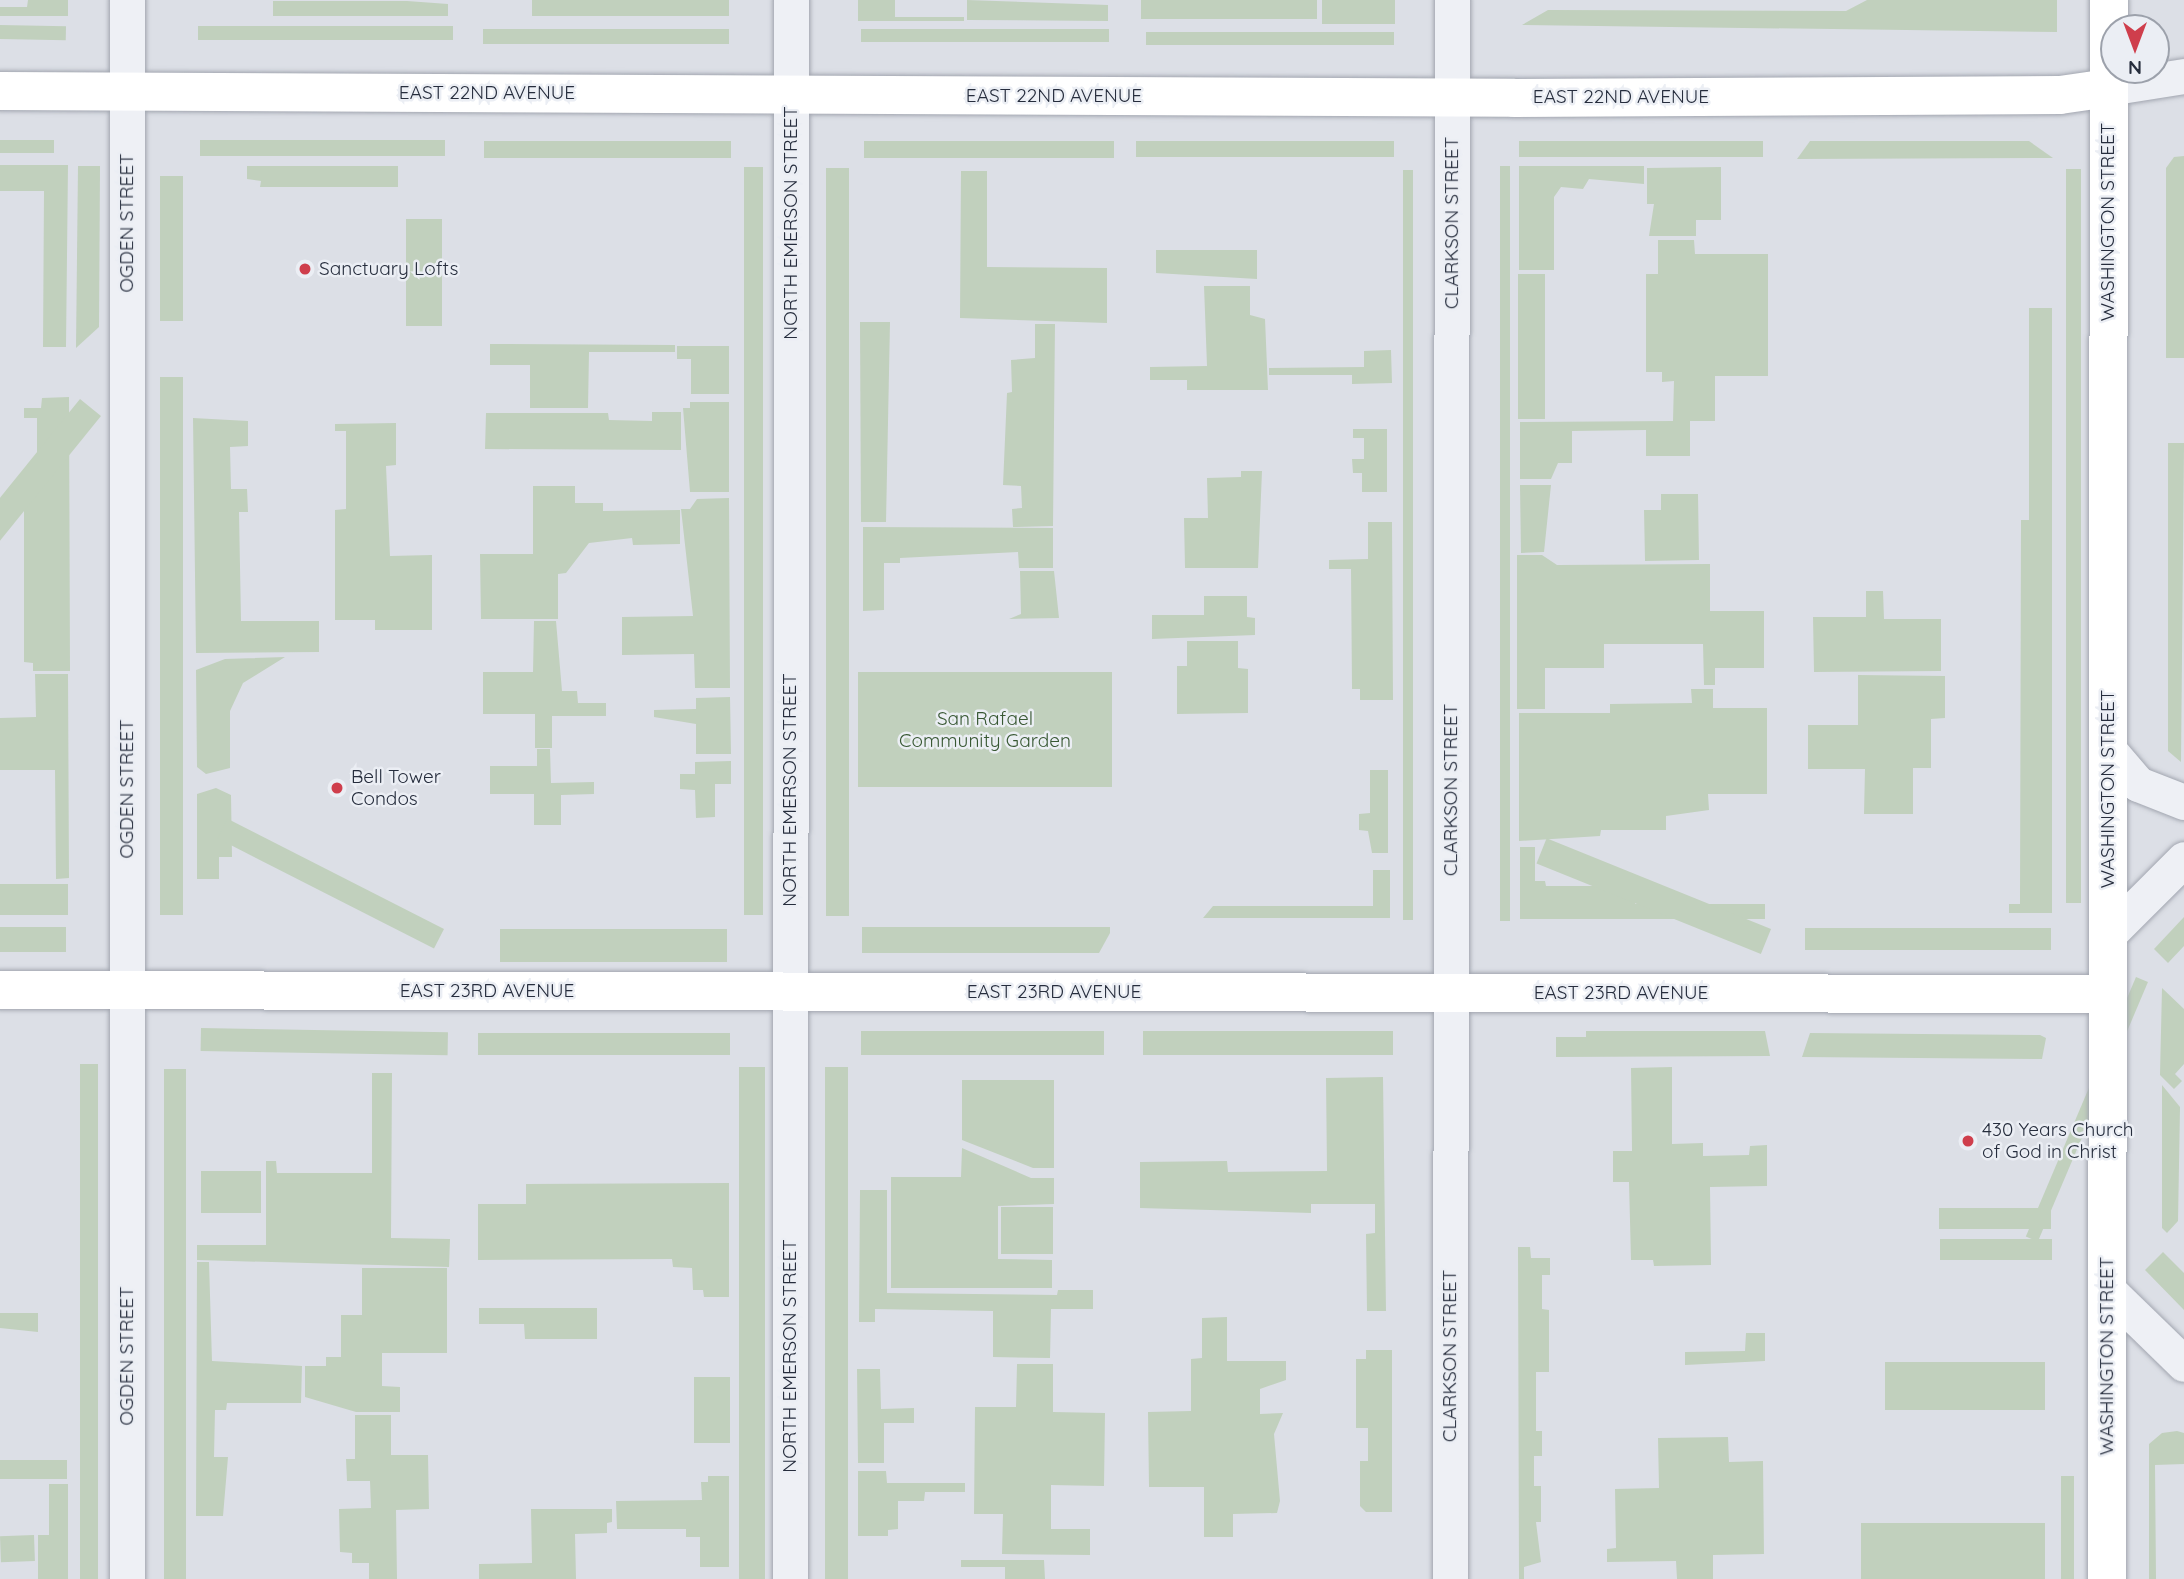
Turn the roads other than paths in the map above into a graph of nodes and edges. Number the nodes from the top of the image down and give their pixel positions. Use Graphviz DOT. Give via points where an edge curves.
graph roads {
  1 [pos="127,0"];
  2 [pos="791,0"];
  3 [pos="1452,0"];
  4 [pos="2109,0"];
  5 [pos="2184,76"];
  6 [pos="2108,88"];
  7 [pos="0,91"];
  8 [pos="127,91"];
  9 [pos="791,94"];
  10 [pos="1452,97"];
  11 [pos="2108,748"];
  12 [pos="2184,802"];
  13 [pos="2184,859"];
  14 [pos="2108,935"];
  15 [pos="0,990"];
  16 [pos="127,990"];
  17 [pos="790,992"];
  18 [pos="1450,993"];
  19 [pos="2108,994"];
  20 [pos="2108,1290"];
  21 [pos="2184,1364"];
  22 [pos="127,1579"];
  23 [pos="790,1579"];
  24 [pos="1450,1579"];
  25 [pos="2107,1579"];
  1 -- 8 [label="street, OGDEN STREET"];
  2 -- 9 [label="street, NORTH EMERSON STREET"];
  3 -- 10 [label="street, CLARKSON STREET"];
  4 -- 6 [label="street, WASHINGTON STREET"];
  5 -- 6 [label="street"];
  6 -- 10 [label="street, EAST 22ND AVENUE" via="2060,95"];
  6 -- 11 [label="street, WASHINGTON STREET"];
  7 -- 8 [label="street, EAST 22ND AVENUE"];
  8 -- 9 [label="street, EAST 22ND AVENUE"];
  8 -- 16 [label="street, OGDEN STREET"];
  9 -- 10 [label="street, EAST 22ND AVENUE"];
  9 -- 17 [label="street, NORTH EMERSON STREET"];
  10 -- 18 [label="street, CLARKSON STREET"];
  11 -- 12 [label="street" via="2138,784"];
  11 -- 14 [label="street, WASHINGTON STREET"];
  13 -- 14 [label="street"];
  14 -- 19 [label="street, WASHINGTON STREET"];
  15 -- 16 [label="street, EAST 23RD AVENUE"];
  16 -- 17 [label="street, EAST 23RD AVENUE"];
  16 -- 22 [label="street, OGDEN STREET"];
  17 -- 18 [label="street, EAST 23RD AVENUE"];
  17 -- 23 [label="street, NORTH EMERSON STREET"];
  18 -- 19 [label="street, EAST 23RD AVENUE"];
  18 -- 24 [label="street, CLARKSON STREET"];
  19 -- 20 [label="street, WASHINGTON STREET"];
  20 -- 21 [label="street"];
  20 -- 25 [label="street, WASHINGTON STREET"];
}
